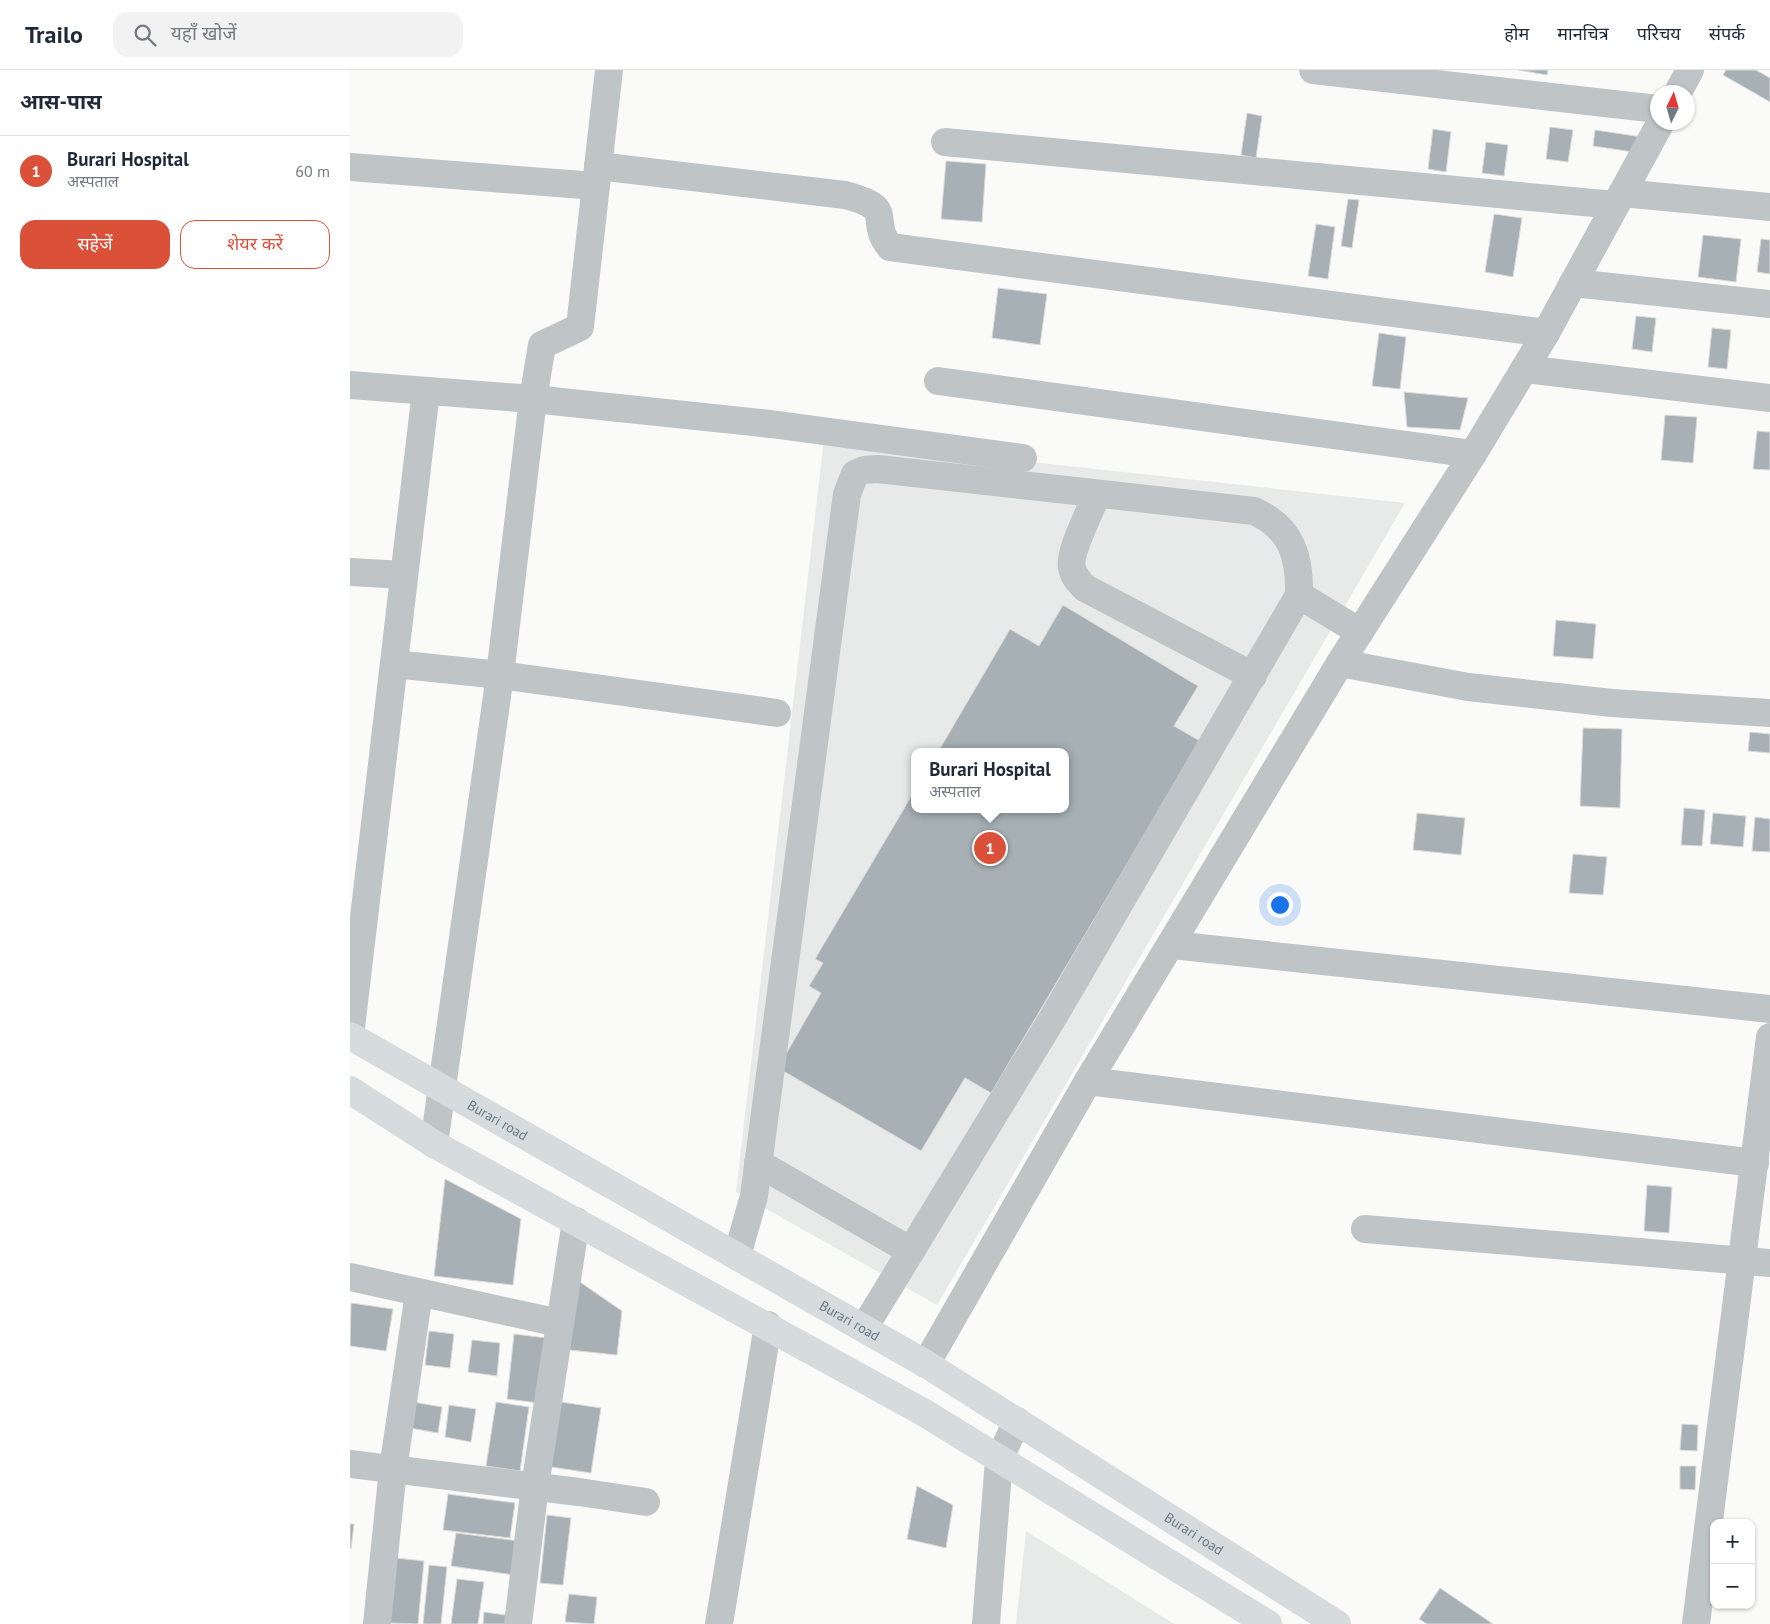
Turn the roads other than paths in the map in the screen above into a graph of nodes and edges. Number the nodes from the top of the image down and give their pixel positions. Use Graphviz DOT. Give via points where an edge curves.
graph roads {
  1 [pos="608,70"];
  2 [pos="1313,70"];
  3 [pos="1690,70"];
  4 [pos="1682,85"];
  5 [pos="1650,107"];
  6 [pos="1657,130"];
  7 [pos="945,142"];
  8 [pos="350,167"];
  9 [pos="597,176"];
  10 [pos="1618,199"];
  11 [pos="1770,207"];
  12 [pos="1573,283"];
  13 [pos="1770,304"];
  14 [pos="1546,333"];
  15 [pos="1524,369"];
  16 [pos="938,381"];
  17 [pos="350,385"];
  18 [pos="426,391"];
  19 [pos="1770,398"];
  20 [pos="533,399"];
  21 [pos="1473,454"];
  22 [pos="1022,458"];
  23 [pos="1097,494"];
  24 [pos="350,572"];
  25 [pos="404,575"];
  26 [pos="1299,595"];
  27 [pos="1360,632"];
  28 [pos="1340,663"];
  29 [pos="394,664"];
  30 [pos="500,675"];
  31 [pos="1253,676"];
  32 [pos="777,713"];
  33 [pos="1770,713"];
  34 [pos="1172,945"];
  35 [pos="1770,1009"];
  36 [pos="350,1036"];
  37 [pos="1770,1037"];
  38 [pos="1088,1080"];
  39 [pos="442,1088"];
  40 [pos="350,1090"];
  41 [pos="434,1144"];
  42 [pos="758,1163"];
  43 [pos="1755,1163"];
  44 [pos="576,1221"];
  45 [pos="1365,1229"];
  46 [pos="911,1251"];
  47 [pos="737,1256"];
  48 [pos="1743,1260"];
  49 [pos="1770,1263"];
  50 [pos="350,1278"];
  51 [pos="419,1293"];
  52 [pos="559,1323"];
  53 [pos="768,1325"];
  54 [pos="864,1328"];
  55 [pos="926,1364"];
  56 [pos="1017,1421"];
  57 [pos="1000,1460"];
  58 [pos="350,1464"];
  59 [pos="393,1469"];
  60 [pos="535,1486"];
  61 [pos="646,1502"];
  62 [pos="378,1624"];
  63 [pos="518,1624"];
  64 [pos="719,1624"];
  65 [pos="986,1624"];
  66 [pos="1268,1624"];
  67 [pos="1337,1624"];
  68 [pos="1696,1624"];
  1 -- 9 [label="street"];
  2 -- 5 [label="street"];
  3 -- 4 [label="street"];
  6 -- 10 [label="street"];
  7 -- 10 [label="street"];
  8 -- 9 [label="street"];
  9 -- 14 [label="street" via="836,194 866,201 878,209 882,238 890,248"];
  9 -- 20 [label="street" via="580,327 542,345"];
  10 -- 11 [label="street"];
  10 -- 12 [label="street"];
  12 -- 13 [label="street"];
  12 -- 14 [label="street"];
  14 -- 15 [label="street"];
  15 -- 19 [label="street"];
  15 -- 21 [label="street"];
  16 -- 21 [label="street"];
  17 -- 18 [label="street"];
  18 -- 20 [label="street"];
  18 -- 25 [label="street"];
  20 -- 22 [label="street" via="770,424"];
  20 -- 30 [label="street"];
  21 -- 27 [label="street"];
  23 -- 26 [label="street" via="1254,512 1269,518 1281,528 1297,557"];
  23 -- 31 [label="street" via="1073,554 1071,567 1076,580 1085,588"];
  23 -- 42 [label="street" via="878,469 855,474 850,483"];
  24 -- 25 [label="street"];
  25 -- 29 [label="street"];
  26 -- 27 [label="street"];
  26 -- 31 [label="street"];
  27 -- 28 [label="street"];
  28 -- 33 [label="street" via="1485,689 1612,703"];
  28 -- 34 [label="street"];
  29 -- 30 [label="street"];
  29 -- 36 [label="street"];
  30 -- 32 [label="street"];
  30 -- 39 [label="street"];
  31 -- 46 [label="street" via="1054,1016"];
  34 -- 35 [label="street"];
  34 -- 38 [label="street"];
  36 -- 39 [label="main road, Burari road"];
  37 -- 43 [label="street"];
  38 -- 43 [label="street"];
  38 -- 55 [label="street"];
  39 -- 41 [label="street"];
  39 -- 47 [label="main road, Burari road"];
  40 -- 41 [label="main road"];
  41 -- 44 [label="main road"];
  42 -- 46 [label="street"];
  42 -- 47 [label="street" via="754,1196"];
  43 -- 48 [label="street"];
  44 -- 52 [label="street"];
  44 -- 53 [label="main road"];
  45 -- 48 [label="street"];
  46 -- 54 [label="street"];
  47 -- 54 [label="main road, Burari road"];
  48 -- 49 [label="street"];
  48 -- 68 [label="street"];
  50 -- 51 [label="street"];
  51 -- 52 [label="street"];
  51 -- 59 [label="street"];
  52 -- 60 [label="street"];
  53 -- 57 [label="main road" via="923,1412"];
  53 -- 64 [label="street"];
  54 -- 55 [label="main road, Burari road"];
  55 -- 56 [label="main road, Burari road"];
  56 -- 57 [label="street"];
  56 -- 67 [label="main road, Burari road"];
  57 -- 65 [label="street"];
  57 -- 66 [label="main road"];
  58 -- 59 [label="street"];
  59 -- 60 [label="street"];
  59 -- 62 [label="street"];
  60 -- 61 [label="street"];
  60 -- 63 [label="street"];
}
